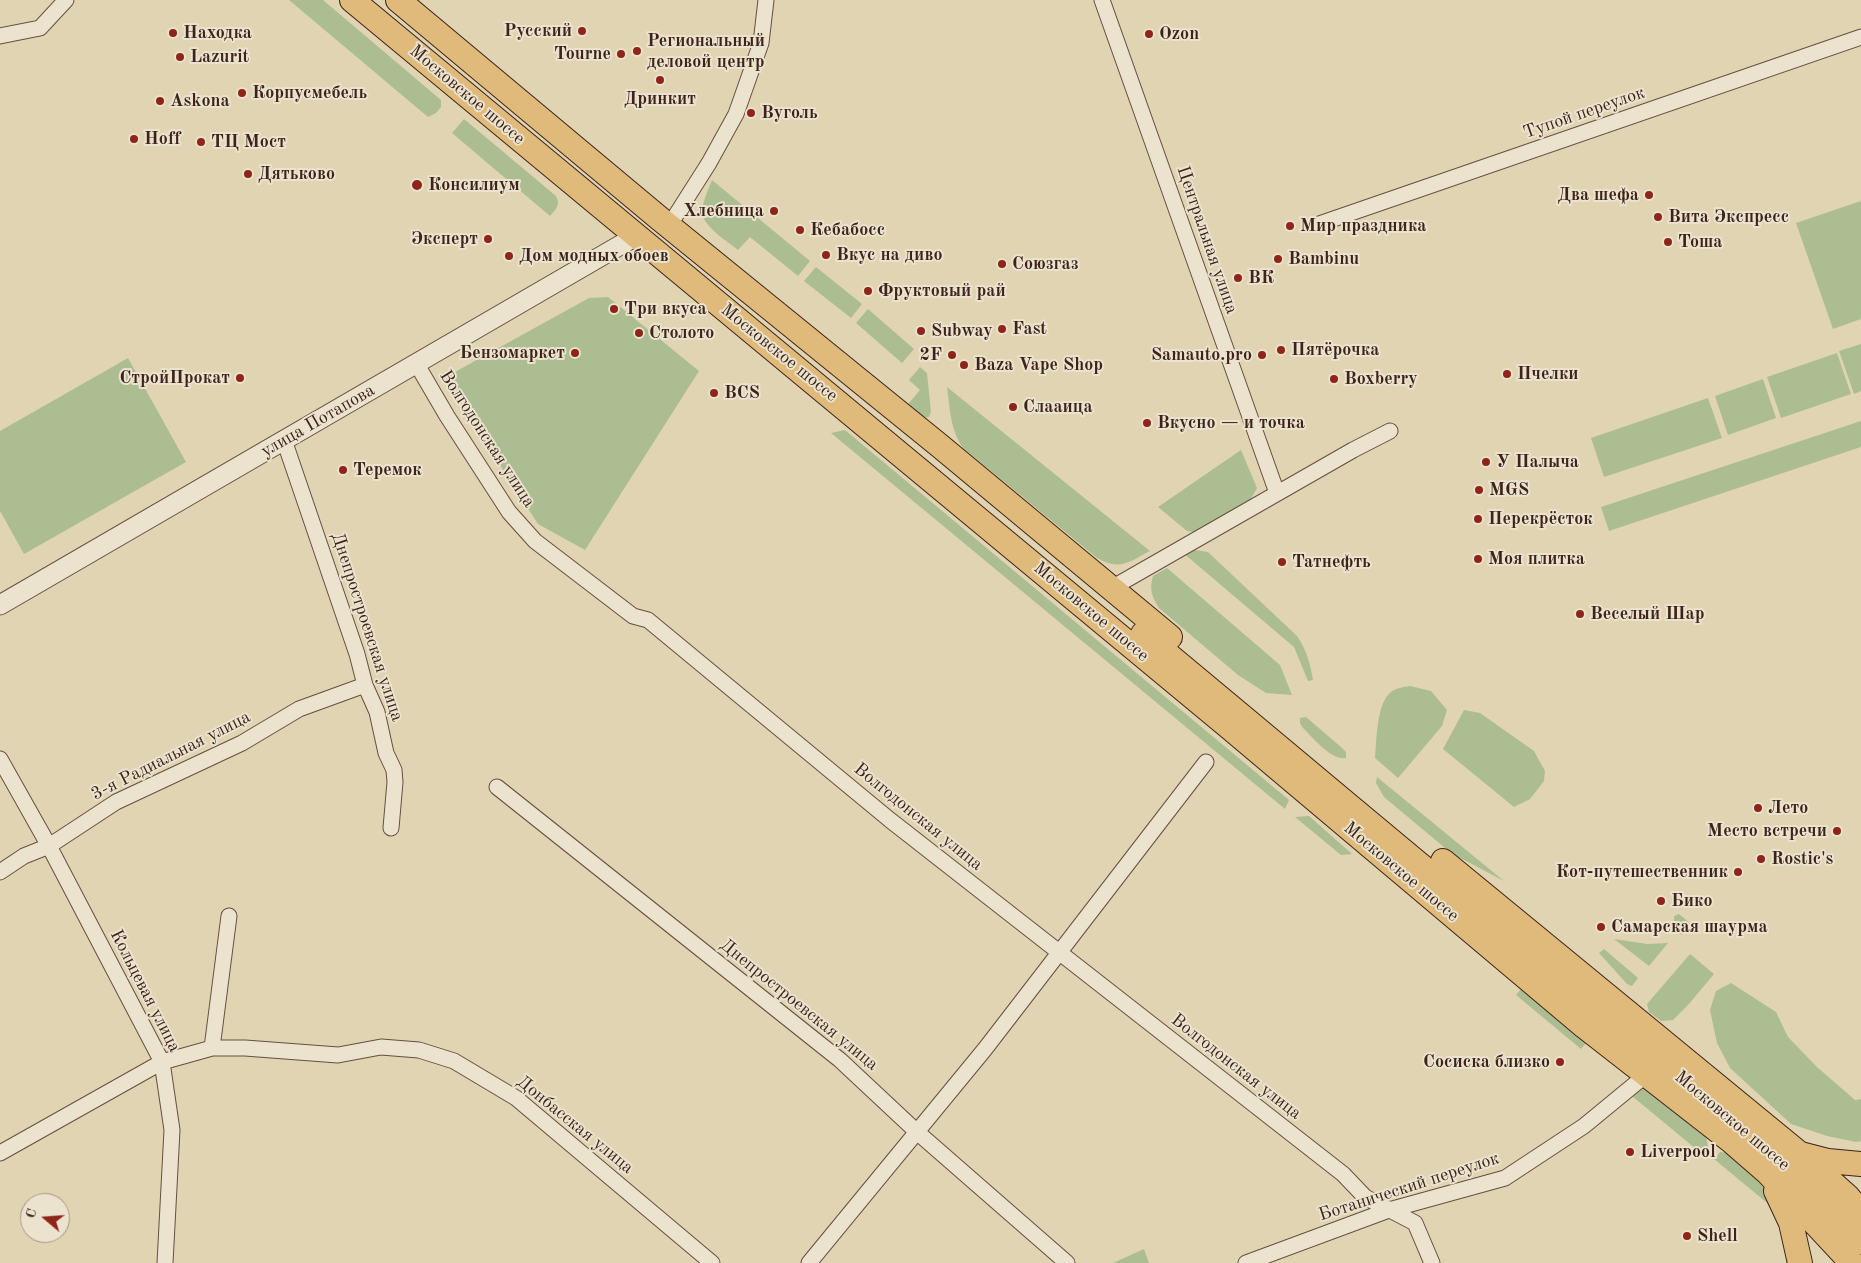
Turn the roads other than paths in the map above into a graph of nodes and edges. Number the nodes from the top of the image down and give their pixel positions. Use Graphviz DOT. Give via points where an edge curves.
graph roads {
  1 [pos="66,0"];
  2 [pos="352,0"];
  3 [pos="377,0"];
  4 [pos="398,0"];
  5 [pos="766,0"];
  6 [pos="1102,0"];
  7 [pos="0,36"];
  8 [pos="1861,37"];
  9 [pos="1319,224"];
  10 [pos="651,230"];
  11 [pos="416,364"];
  12 [pos="1390,431"];
  13 [pos="284,440"];
  14 [pos="1277,493"];
  15 [pos="1110,589"];
  16 [pos="0,605"];
  17 [pos="365,684"];
  18 [pos="0,759"];
  19 [pos="1206,762"];
  20 [pos="497,787"];
  21 [pos="391,828"];
  22 [pos="49,846"];
  23 [pos="0,872"];
  24 [pos="229,916"];
  25 [pos="1060,953"];
  26 [pos="212,1048"];
  27 [pos="162,1062"];
  28 [pos="1646,1075"];
  29 [pos="917,1132"];
  30 [pos="0,1153"];
  31 [pos="1799,1153"];
  32 [pos="1861,1164"];
  33 [pos="1768,1173"];
  34 [pos="1846,1207"];
  35 [pos="1389,1210"];
  36 [pos="1861,1242"];
  37 [pos="165,1263"];
  38 [pos="712,1263"];
  39 [pos="809,1263"];
  40 [pos="1068,1263"];
  41 [pos="1246,1263"];
  42 [pos="1432,1263"];
  43 [pos="1800,1263"];
  44 [pos="1810,1263"];
  45 [pos="1852,1263"];
  1 -- 7 [label="street" via="40,28"];
  2 -- 10 [label="main road, Московское шоссе"];
  3 -- 10 [label="main road, Московское шоссе"];
  4 -- 10 [label="main road, Московское шоссе"];
  5 -- 10 [label="street" via="761,43 736,114 709,164"];
  6 -- 14 [label="street, Центральная улица"];
  8 -- 9 [label="street, Тупой переулок"];
  10 -- 11 [label="street, улица Потапова"];
  10 -- 15 [label="main road, Московское шоссе" via="940,446"];
  10 -- 28 [label="main road, Московское шоссе" via="1206,708"];
  10 -- 34 [label="main road, Московское шоссе" via="852,392 1597,1011 1764,1146"];
  11 -- 13 [label="street, улица Потапова"];
  11 -- 25 [label="street, Волгодонская улица" via="509,512 535,541 632,616 648,620 890,820"];
  12 -- 14 [label="street"];
  13 -- 16 [label="street, улица Потапова"];
  13 -- 17 [label="street, Днепростроевская улица"];
  14 -- 15 [label="street"];
  15 -- 31 [label="main road, Московское шоссе"];
  17 -- 21 [label="street, Днепростроевская улица" via="394,770"];
  17 -- 22 [label="street, 3-я Радиальная улица" via="298,709 242,743 116,802"];
  18 -- 22 [label="street, Кольцевая улица"];
  19 -- 25 [label="street"];
  20 -- 29 [label="street, Днепростроевская улица" via="840,1060"];
  22 -- 23 [label="street, 3-я Радиальная улица" via="24,856"];
  22 -- 27 [label="street, Кольцевая улица"];
  24 -- 26 [label="street"];
  25 -- 29 [label="street"];
  25 -- 35 [label="street, Волгодонская улица" via="1343,1174 1365,1197"];
  26 -- 27 [label="street, Донбасская улица"];
  26 -- 38 [label="street, Донбасская улица" via="338,1055 381,1047 419,1050 454,1062 516,1098"];
  27 -- 30 [label="street, Донбасская улица"];
  27 -- 37 [label="street, Кольцевая улица" via="172,1130"];
  28 -- 33 [label="main road, Московское шоссе"];
  28 -- 35 [label="street, Ботанический переулок" via="1584,1126 1505,1178"];
  29 -- 39 [label="street"];
  29 -- 40 [label="street, Днепростроевская улица"];
  31 -- 32 [label="main road" via="1828,1161"];
  31 -- 34 [label="main road, Московское шоссе"];
  33 -- 34 [label="main road, Московское шоссе"];
  33 -- 43 [label="main road" via="1791,1223"];
  34 -- 36 [label="main road, Московское шоссе"];
  34 -- 44 [label="main road"];
  34 -- 45 [label="main road, Московское шоссе"];
  35 -- 41 [label="street, Ботанический переулок"];
  35 -- 42 [label="street, Волгодонская улица" via="1415,1223"];
}
